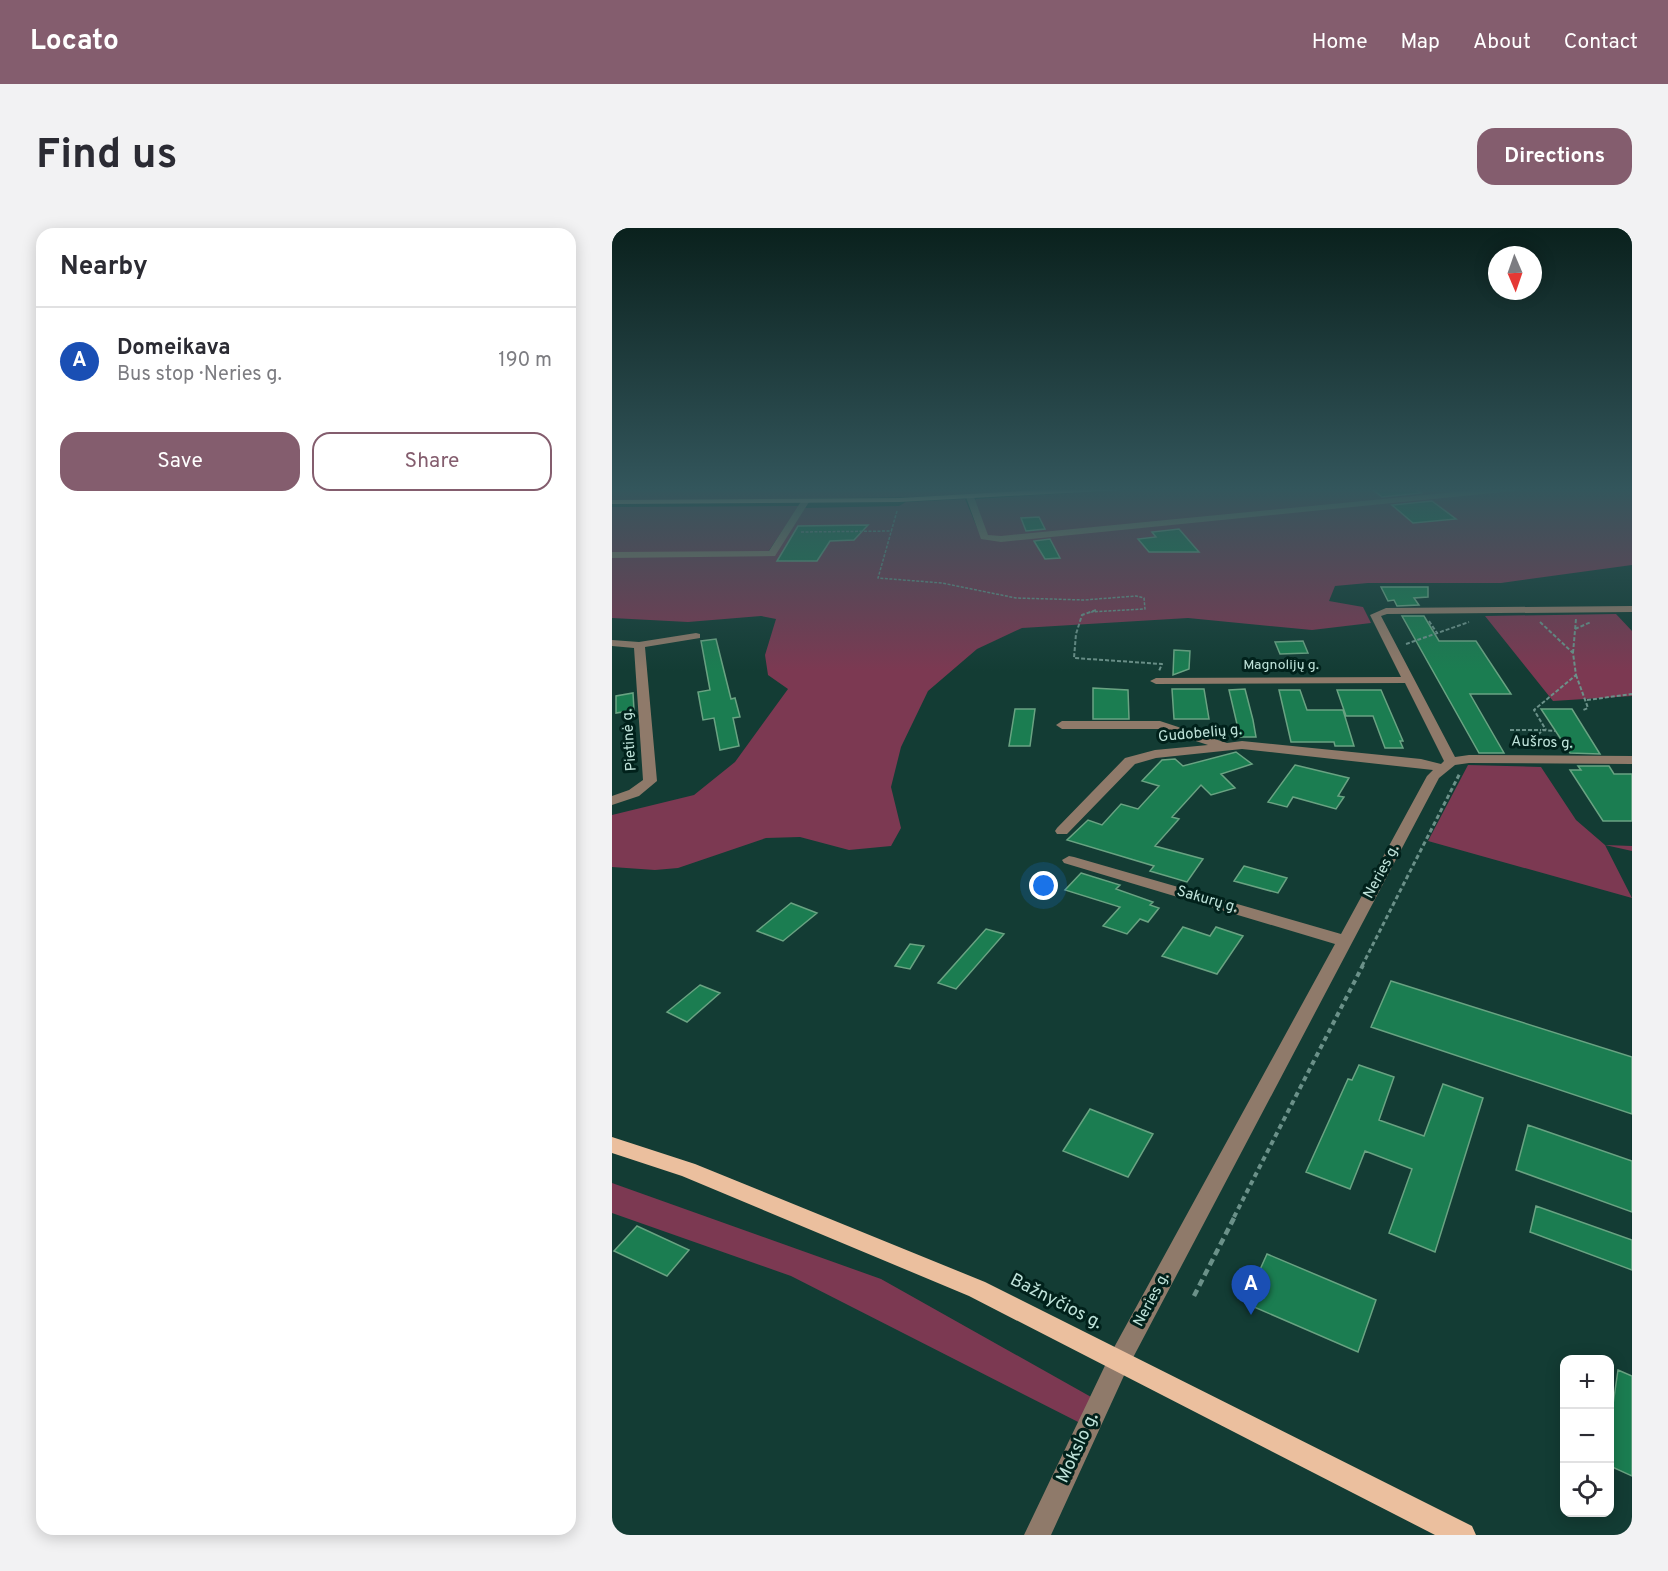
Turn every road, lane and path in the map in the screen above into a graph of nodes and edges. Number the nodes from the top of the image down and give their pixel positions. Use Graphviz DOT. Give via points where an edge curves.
graph roads {
  1 [pos="775,549"];
  2 [pos="887,549"];
  3 [pos="612,555"];
  4 [pos="1632,609"];
  5 [pos="1467,613"];
  6 [pos="1535,616"];
  7 [pos="1576,616"];
  8 [pos="696,636"];
  9 [pos="612,643"];
  10 [pos="1406,644"];
  11 [pos="639,645"];
  12 [pos="1573,653"];
  13 [pos="1576,675"];
  14 [pos="1407,680"];
  15 [pos="1156,681"];
  16 [pos="1632,694"];
  17 [pos="1587,700"];
  18 [pos="1583,710"];
  19 [pos="1062,725"];
  20 [pos="1510,730"];
  21 [pos="1545,730"];
  22 [pos="1555,731"];
  23 [pos="1225,746"];
  24 [pos="1522,750"];
  25 [pos="1632,760"];
  26 [pos="1452,765"];
  27 [pos="612,801"];
  28 [pos="1062,831"];
  29 [pos="1069,860"];
  30 [pos="1345,940"];
  31 [pos="612,1145"];
  32 [pos="1194,1296"];
  33 [pos="1119,1361"];
  34 [pos="1037,1535"];
  35 [pos="1463,1535"];
  1 -- 3 [label="street" via="772,554"];
  2 -- 15 [label="path" via="878,578 942,584 1016,598 1144,598 1145,609 1097,610 1082,615 1074,658 1161,663"];
  4 -- 14 [label="street" via="1377,612 1375,617"];
  5 -- 10 [label="path" via="1469,622"];
  6 -- 12 [label="path"];
  7 -- 12 [label="path"];
  8 -- 11 [label="street"];
  9 -- 11 [label="street"];
  11 -- 27 [label="street, Pietinė g." via="650,781 634,793"];
  12 -- 13 [label="path"];
  13 -- 17 [label="path"];
  13 -- 21 [label="path" via="1534,710"];
  14 -- 15 [label="street, Magnolijų g."];
  14 -- 26 [label="street"];
  16 -- 17 [label="path"];
  17 -- 18 [label="path" via="1588,708"];
  19 -- 23 [label="street" via="1160,725"];
  20 -- 21 [label="path"];
  21 -- 22 [label="path"];
  21 -- 24 [label="path"];
  23 -- 26 [label="street, Gudobelių g." via="1274,747"];
  23 -- 28 [label="street, Gudobelių g." via="1155,754 1130,761"];
  25 -- 26 [label="street, Aušros g." via="1469,759"];
  26 -- 30 [label="street, Neries g." via="1434,776"];
  26 -- 32 [label="path"];
  29 -- 30 [label="street, Sakurų g."];
  30 -- 33 [label="street, Neries g."];
  31 -- 33 [label="main road, Bažnyčios g." via="688,1170 877,1246 977,1289"];
  33 -- 34 [label="street, Mokslo g."];
  33 -- 35 [label="main road, Bažnyčios g."];
}
